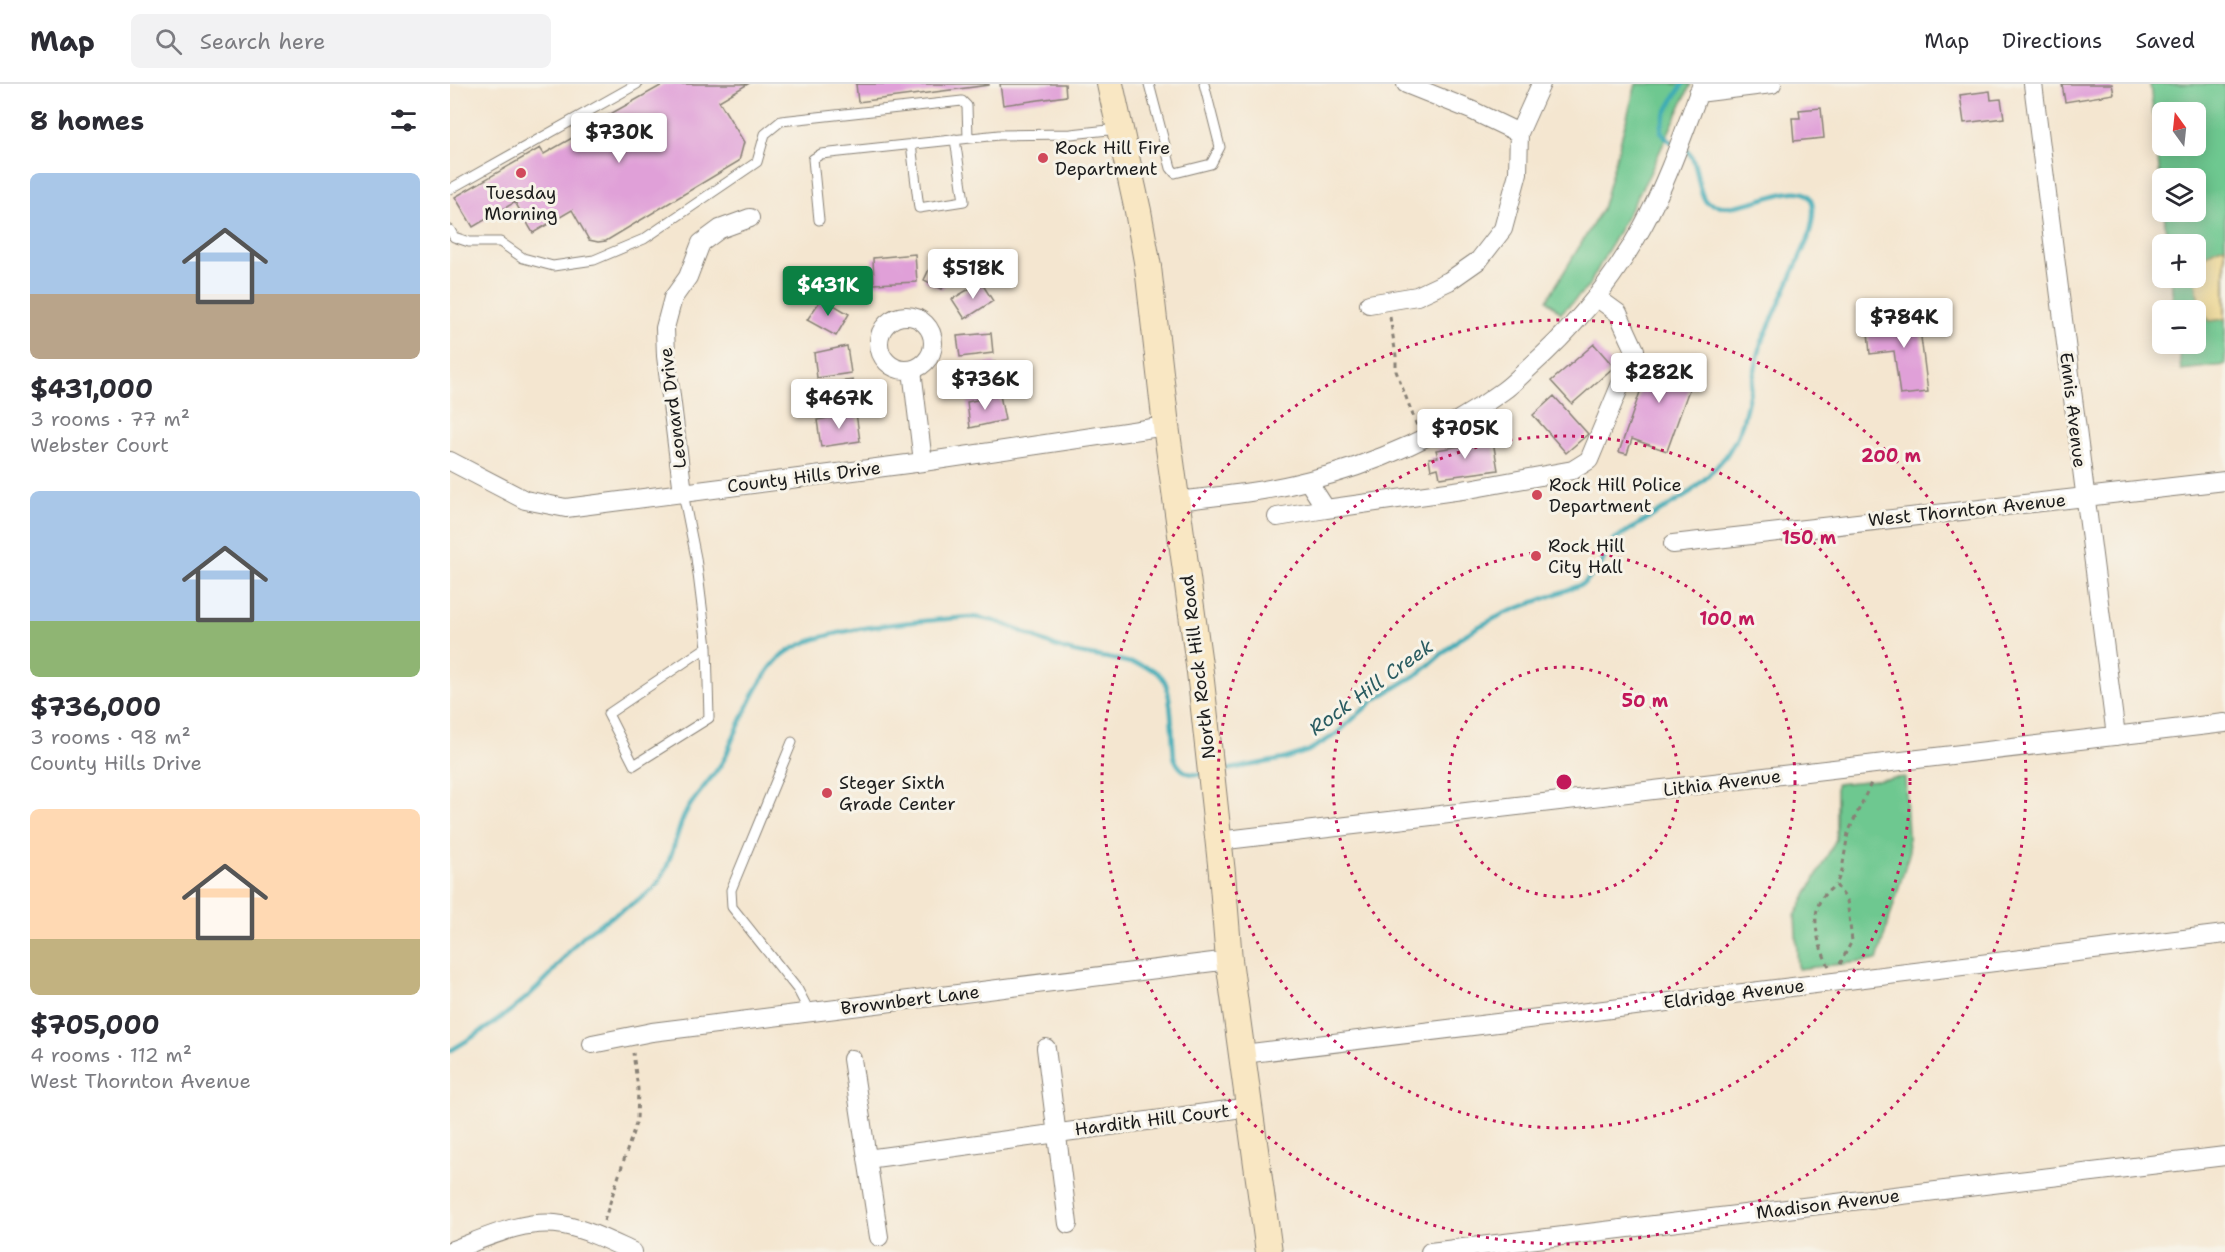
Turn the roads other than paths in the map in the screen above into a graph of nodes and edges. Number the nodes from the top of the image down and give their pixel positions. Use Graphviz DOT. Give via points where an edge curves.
graph roads {
  1 [pos="638,84"];
  2 [pos="1110,84"];
  3 [pos="1149,84"];
  4 [pos="1204,84"];
  5 [pos="1406,84"];
  6 [pos="1541,84"];
  7 [pos="1772,84"];
  8 [pos="2033,84"];
  9 [pos="1700,88"];
  10 [pos="1120,129"];
  11 [pos="1519,133"];
  12 [pos="968,138"];
  13 [pos="955,139"];
  14 [pos="911,144"];
  15 [pos="450,189"];
  16 [pos="750,218"];
  17 [pos="819,220"];
  18 [pos="450,230"];
  19 [pos="1596,297"];
  20 [pos="1369,304"];
  21 [pos="912,370"];
  22 [pos="1166,426"];
  23 [pos="450,461"];
  24 [pos="923,462"];
  25 [pos="1308,481"];
  26 [pos="2225,481"];
  27 [pos="683,493"];
  28 [pos="2084,497"];
  29 [pos="1176,501"];
  30 [pos="1326,509"];
  31 [pos="1277,517"];
  32 [pos="1673,544"];
  33 [pos="707,647"];
  34 [pos="2225,723"];
  35 [pos="2116,736"];
  36 [pos="792,742"];
  37 [pos="1218,841"];
  38 [pos="2225,934"];
  39 [pos="1229,960"];
  40 [pos="810,1013"];
  41 [pos="592,1044"];
  42 [pos="1046,1048"];
  43 [pos="1243,1054"];
  44 [pos="852,1059"];
  45 [pos="1250,1107"];
  46 [pos="1055,1132"];
  47 [pos="2225,1156"];
  48 [pos="867,1159"];
  49 [pos="1068,1224"];
  50 [pos="879,1237"];
  51 [pos="450,1251"];
  52 [pos="633,1252"];
  53 [pos="1269,1252"];
  54 [pos="1430,1252"];
  1 -- 15 [label="lane"];
  2 -- 10 [label="street, North Rock Hill Road"];
  3 -- 4 [label="lane" via="1175,173 1211,164 1220,147"];
  5 -- 11 [label="street"];
  6 -- 11 [label="street"];
  7 -- 9 [label="street"];
  8 -- 28 [label="street, Ennis Avenue"];
  9 -- 19 [label="street" via="1643,226"];
  10 -- 12 [label="lane"];
  10 -- 22 [label="street, North Rock Hill Road" via="1148,267"];
  11 -- 20 [label="street" via="1518,173 1509,211 1503,230 1479,261 1417,296"];
  12 -- 13 [label="lane"];
  12 -- 18 [label="lane" via="967,106 962,101 781,121 765,134 757,162 644,239 594,260 553,266 523,258 500,242 469,242 454,237"];
  13 -- 14 [label="lane"];
  13 -- 14 [label="lane" via="964,201 919,208"];
  14 -- 17 [label="lane" via="821,154 813,159"];
  16 -- 27 [label="street, Leonard Drive" via="720,229 701,243 688,277 673,298 665,328"];
  19 -- 25 [label="street" via="1549,350 1504,391 1389,454"];
  19 -- 30 [label="street" via="1618,313 1635,350 1589,460 1573,470"];
  21 -- 24 [label="street"];
  22 -- 24 [label="street, County Hills Drive"];
  22 -- 29 [label="street, North Rock Hill Road"];
  23 -- 27 [label="street, County Hills Drive" via="525,500 566,508"];
  24 -- 27 [label="street, County Hills Drive"];
  25 -- 29 [label="street"];
  25 -- 30 [label="street"];
  26 -- 28 [label="street, West Thornton Avenue"];
  27 -- 33 [label="lane"];
  28 -- 32 [label="street, West Thornton Avenue"];
  28 -- 35 [label="street, Ennis Avenue"];
  29 -- 37 [label="street, North Rock Hill Road"];
  30 -- 31 [label="street"];
  33 -- 33 [label="lane" via="608,714 634,765 709,718"];
  34 -- 35 [label="street, Lithia Avenue"];
  35 -- 37 [label="street, Lithia Avenue"];
  36 -- 40 [label="lane" via="730,900 798,990"];
  37 -- 39 [label="street, North Rock Hill Road"];
  38 -- 43 [label="street, Eldridge Avenue" via="1841,973"];
  39 -- 40 [label="street, Brownbert Lane"];
  39 -- 43 [label="street, North Rock Hill Road"];
  40 -- 41 [label="street, Brownbert Lane"];
  42 -- 46 [label="street, Hardith Hill Court"];
  43 -- 45 [label="street, North Rock Hill Road"];
  44 -- 48 [label="street"];
  45 -- 46 [label="street, Hardith Hill Court"];
  45 -- 53 [label="street, North Rock Hill Road"];
  46 -- 48 [label="street, Hardith Hill Court"];
  46 -- 49 [label="street, Hardith Hill Court"];
  47 -- 54 [label="street, Madison Avenue"];
  48 -- 50 [label="street"];
  51 -- 52 [label="street" via="530,1224 562,1225"];
}
